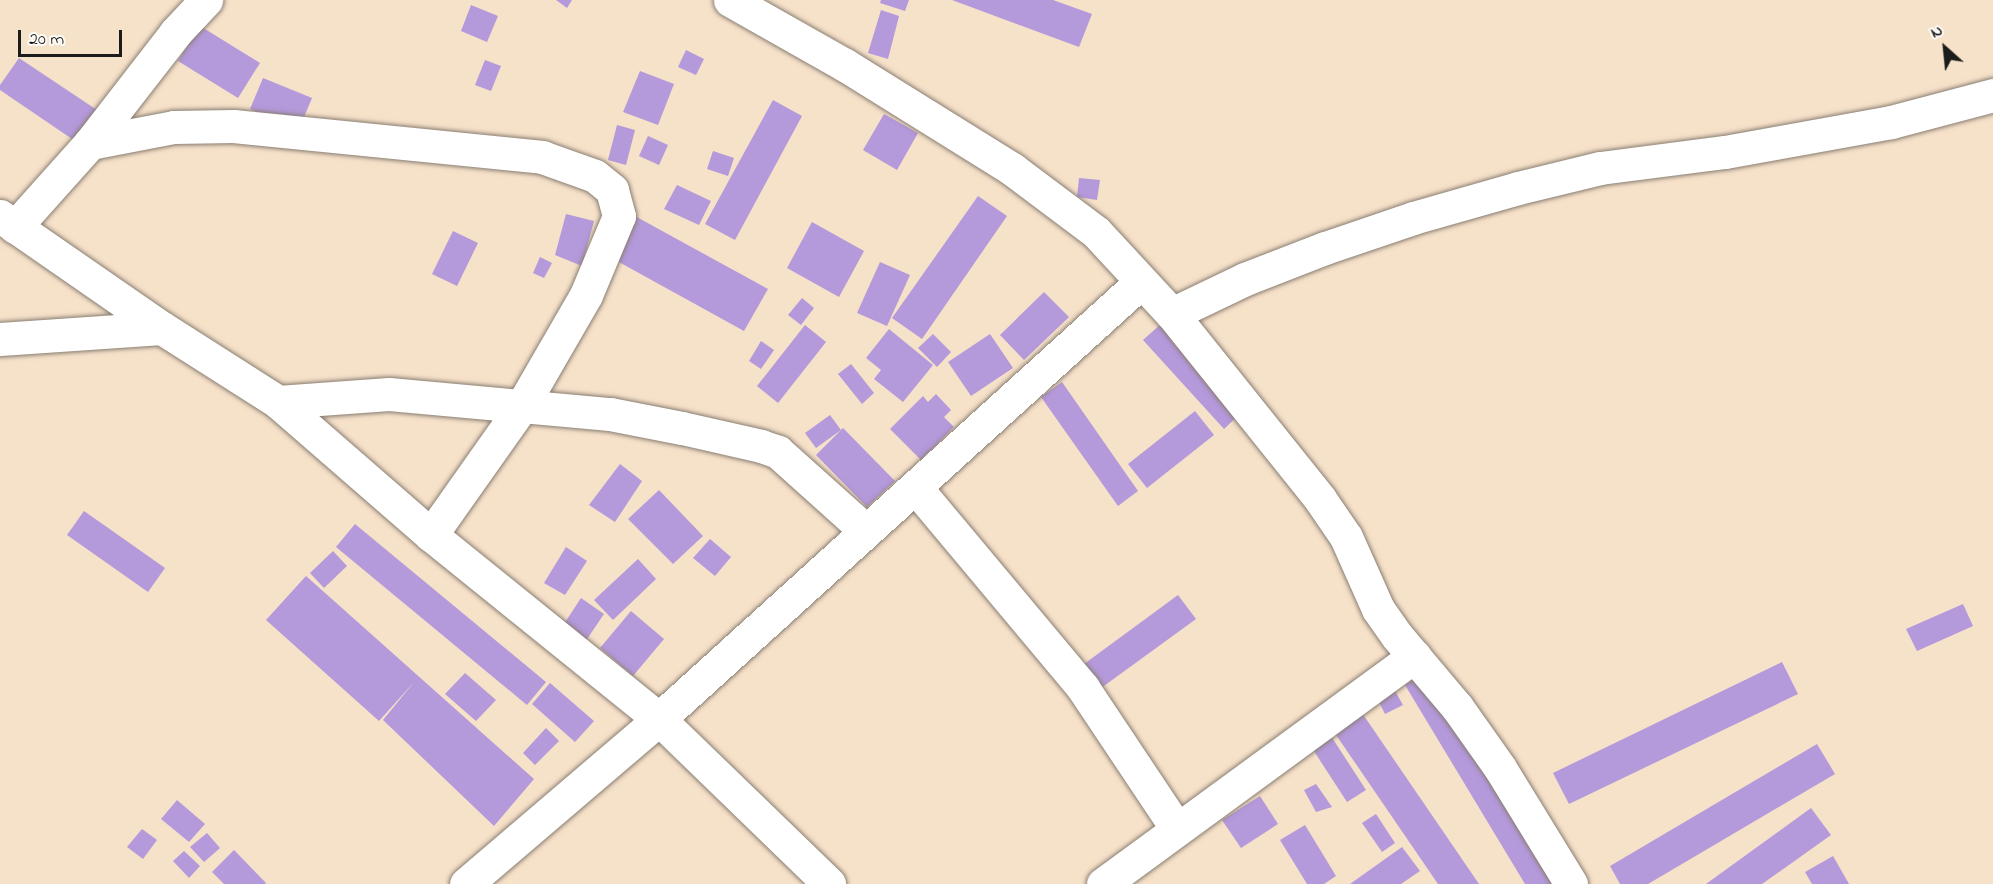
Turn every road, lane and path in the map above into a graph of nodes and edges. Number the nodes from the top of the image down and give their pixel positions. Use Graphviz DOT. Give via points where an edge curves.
graph roads {
  1 [pos="207,0"];
  2 [pos="730,0"];
  3 [pos="1993,95"];
  4 [pos="90,143"];
  5 [pos="8,221"];
  6 [pos="1141,282"];
  7 [pos="1172,314"];
  8 [pos="162,328"];
  9 [pos="0,339"];
  10 [pos="278,402"];
  11 [pos="522,406"];
  12 [pos="916,488"];
  13 [pos="865,530"];
  14 [pos="431,535"];
  15 [pos="1414,657"];
  16 [pos="659,719"];
  17 [pos="1177,829"];
  18 [pos="466,884"];
  19 [pos="829,884"];
  20 [pos="1103,884"];
  21 [pos="1571,884"];
  1 -- 4 [label="street" via="176,32"];
  2 -- 6 [label="street" via="845,65 1012,168 1096,232"];
  3 -- 7 [label="street" via="1891,122 1725,152 1600,168 1518,188 1325,248 1245,279"];
  4 -- 5 [label="street"];
  4 -- 11 [label="street" via="174,127 234,126 542,157 595,176 612,190 619,216 586,295"];
  5 -- 8 [label="street"];
  6 -- 7 [label="street"];
  6 -- 12 [label="street"];
  7 -- 15 [label="street" via="1320,499 1346,537 1378,609"];
  8 -- 9 [label="street"];
  8 -- 10 [label="street"];
  10 -- 11 [label="street" via="389,394"];
  10 -- 14 [label="street"];
  11 -- 13 [label="street" via="610,414 778,452"];
  11 -- 14 [label="street"];
  12 -- 13 [label="street"];
  12 -- 17 [label="street" via="1083,688"];
  13 -- 16 [label="street"];
  14 -- 16 [label="street"];
  15 -- 17 [label="street"];
  15 -- 21 [label="street" via="1457,707 1500,768"];
  16 -- 18 [label="street"];
  16 -- 19 [label="street"];
  17 -- 20 [label="street"];
}
